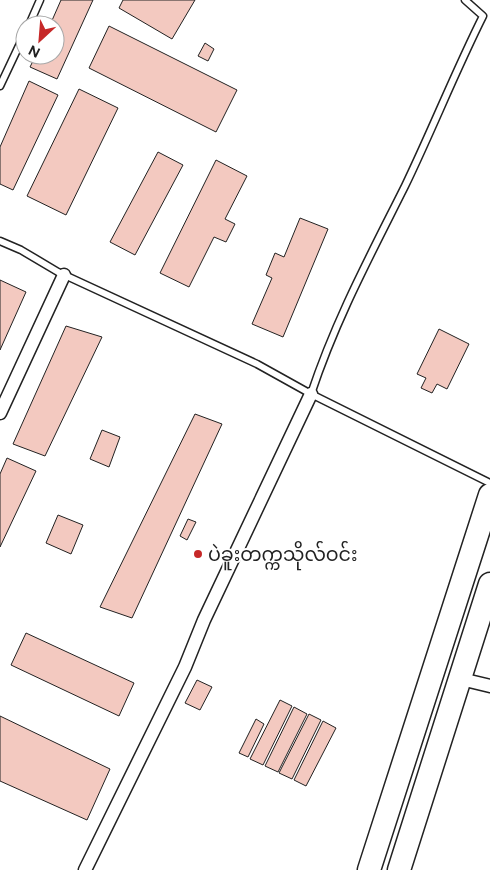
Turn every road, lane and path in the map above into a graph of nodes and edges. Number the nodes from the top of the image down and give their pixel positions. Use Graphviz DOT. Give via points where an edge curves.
graph roads {
  1 [pos="40,0"];
  2 [pos="465,0"];
  3 [pos="33,15"];
  4 [pos="15,54"];
  5 [pos="0,86"];
  6 [pos="0,241"];
  7 [pos="64,275"];
  8 [pos="311,394"];
  9 [pos="0,413"];
  10 [pos="490,483"];
  11 [pos="490,494"];
  12 [pos="490,584"];
  13 [pos="461,679"];
  14 [pos="490,686"];
  15 [pos="85,870"];
  16 [pos="369,870"];
  17 [pos="399,870"];
  1 -- 3 [label="lane"];
  2 -- 8 [label="lane" via="482,16 436,121 345,306"];
  4 -- 5 [label="lane"];
  6 -- 7 [label="lane"];
  7 -- 8 [label="lane" via="257,364"];
  7 -- 9 [label="street"];
  8 -- 10 [label="lane"];
  8 -- 15 [label="street" via="185,667"];
  11 -- 16 [label="highway"];
  12 -- 13 [label="highway"];
  13 -- 14 [label="street"];
  13 -- 17 [label="highway"];
}
